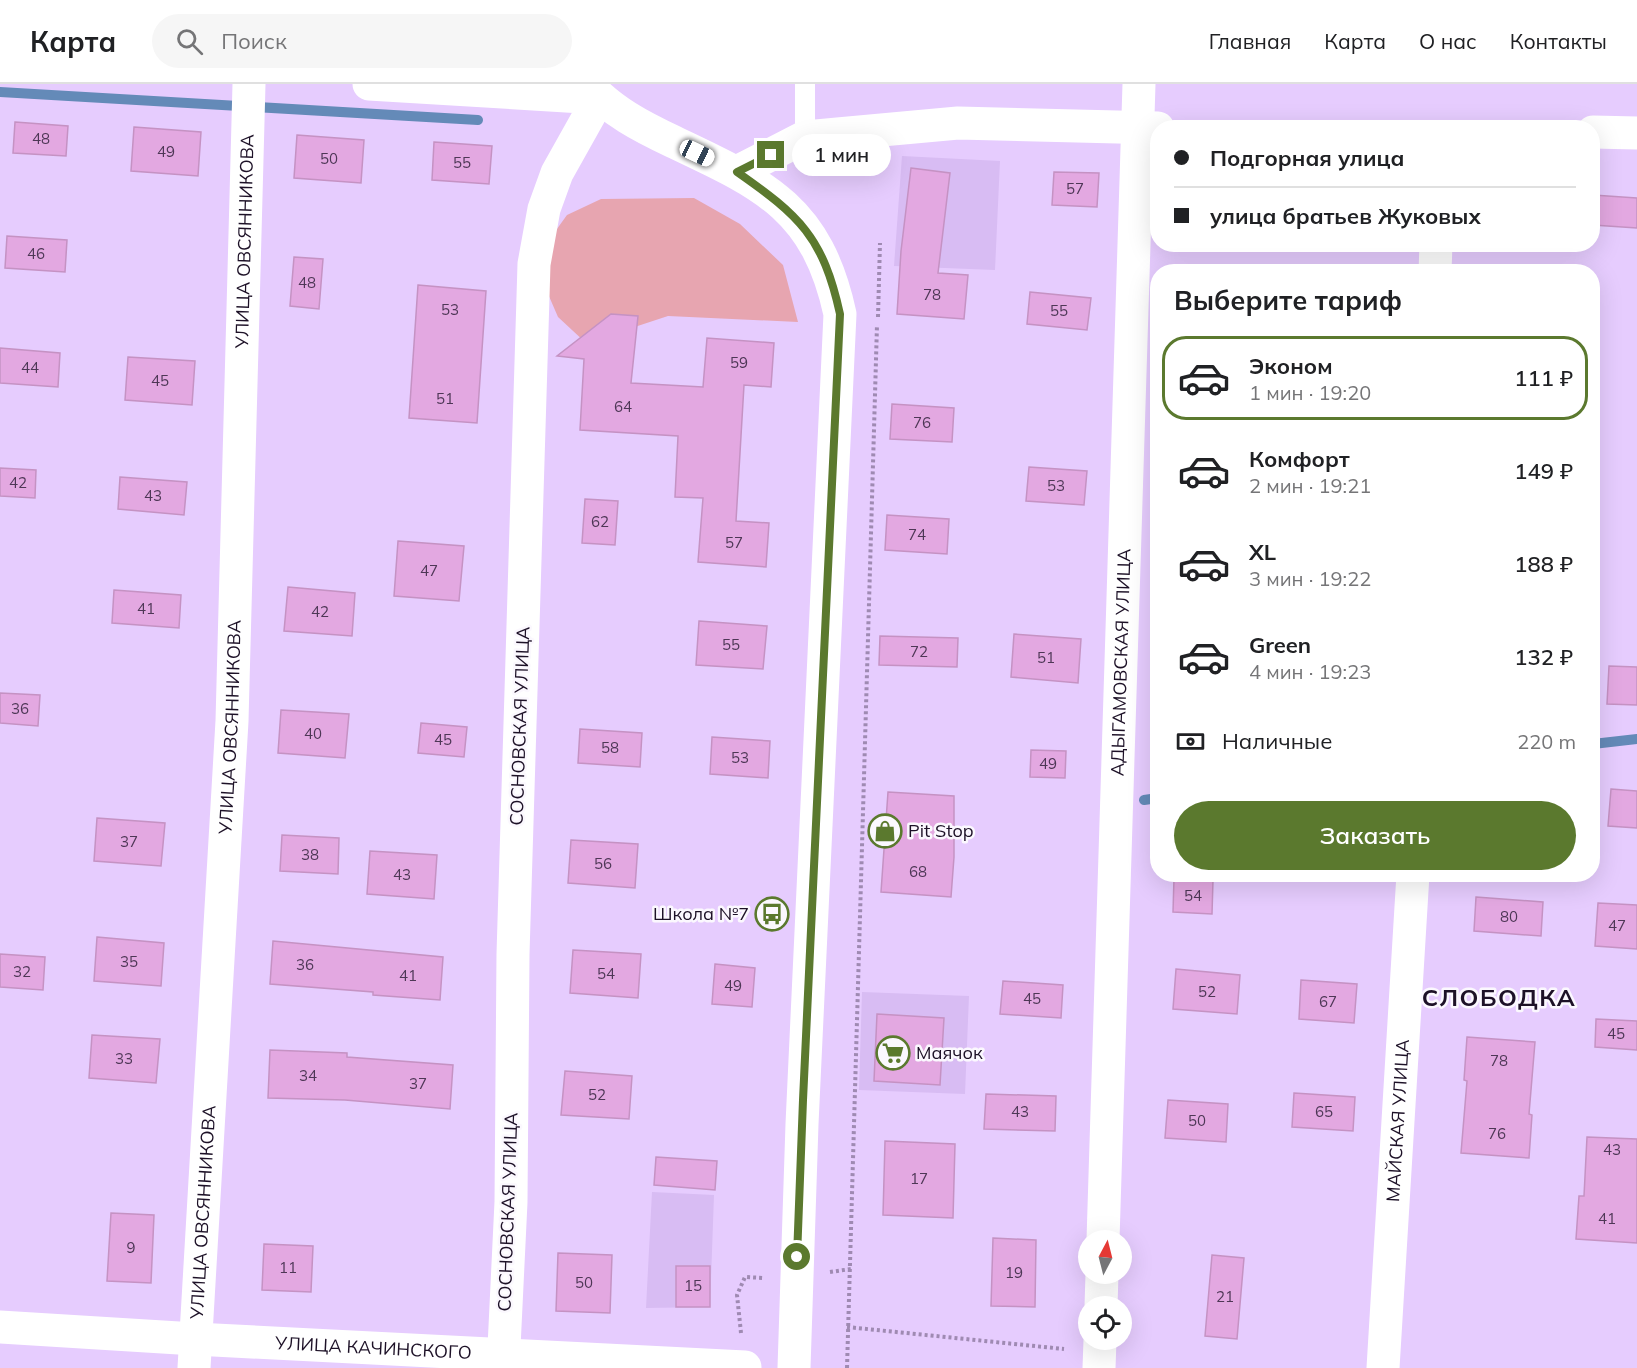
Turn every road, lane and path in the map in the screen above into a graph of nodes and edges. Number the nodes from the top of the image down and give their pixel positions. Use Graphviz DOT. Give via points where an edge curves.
graph roads {
  1 [pos="249,84"];
  2 [pos="369,84"];
  3 [pos="805,84"];
  4 [pos="1139,84"];
  5 [pos="593,91"];
  6 [pos="1148,128"];
  7 [pos="1600,132"];
  8 [pos="1637,133"];
  9 [pos="805,137"];
  10 [pos="737,172"];
  11 [pos="880,243"];
  12 [pos="1413,882"];
  13 [pos="1103,1230"];
  14 [pos="0,1327"];
  15 [pos="847,1327"];
  16 [pos="195,1353"];
  17 [pos="1099,1354"];
  18 [pos="503,1361"];
  19 [pos="745,1367"];
  20 [pos="794,1368"];
  21 [pos="847,1368"];
  22 [pos="1383,1368"];
  1 -- 16 [label="street, УЛИЦА ОВСЯННИКОВА" via="232,721"];
  2 -- 5 [label="street"];
  3 -- 9 [label="lane"];
  4 -- 6 [label="street, АДЫГАМОВСКАЯ УЛИЦА"];
  5 -- 10 [label="street" via="638,125"];
  5 -- 18 [label="street, СОСНОВСКАЯ УЛИЦА" via="544,209 534,264 513,954 511,1202"];
  6 -- 9 [label="street" via="958,123"];
  6 -- 13 [label="street, АДЫГАМОВСКАЯ УЛИЦА"];
  7 -- 8 [label="street"];
  9 -- 10 [label="street"];
  10 -- 20 [label="street" via="775,198 806,229 828,271 840,314"];
  11 -- 15 [label="path"];
  12 -- 22 [label="street, МАЙСКАЯ УЛИЦА"];
  14 -- 16 [label="street, УЛИЦА КАЧИНСКОГО"];
  15 -- 17 [label="path"];
  15 -- 21 [label="path"];
  16 -- 18 [label="street, УЛИЦА КАЧИНСКОГО"];
  18 -- 19 [label="street, УЛИЦА КАЧИНСКОГО"];
}
